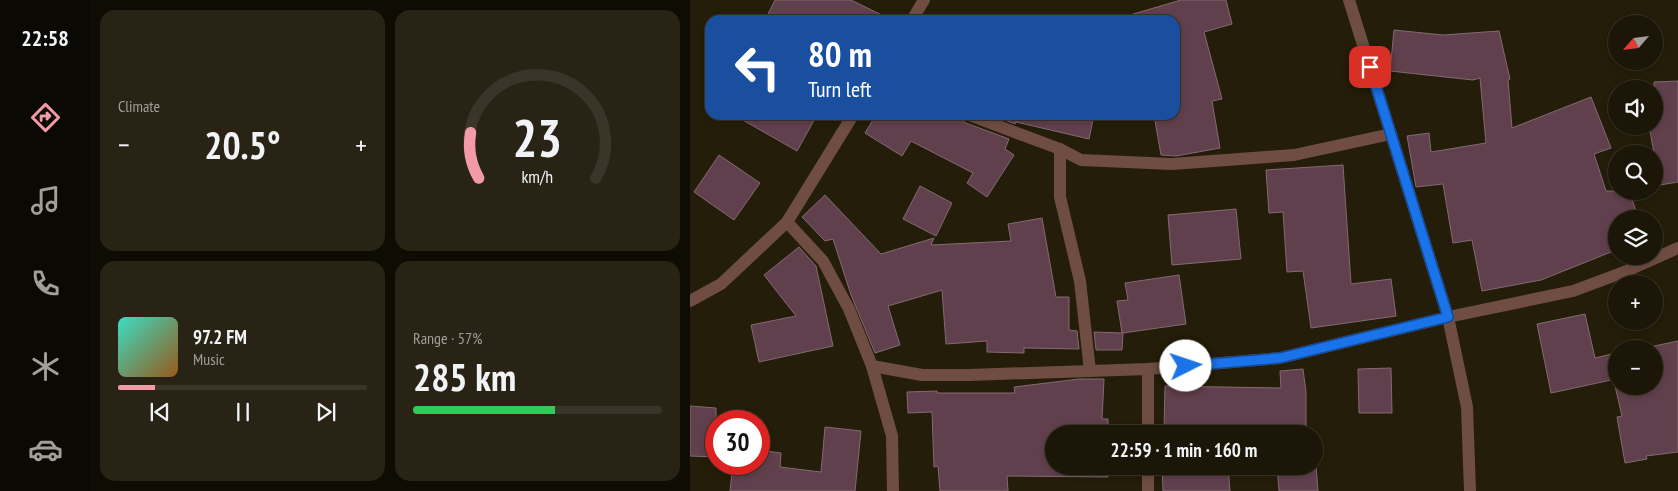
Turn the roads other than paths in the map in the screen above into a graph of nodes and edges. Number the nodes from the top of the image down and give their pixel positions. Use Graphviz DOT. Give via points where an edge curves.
graph roads {
  1 [pos="924,0"];
  2 [pos="1349,0"];
  3 [pos="915,15"];
  4 [pos="850,120"];
  5 [pos="982,120"];
  6 [pos="1391,134"];
  7 [pos="1060,149"];
  8 [pos="787,222"];
  9 [pos="1678,248"];
  10 [pos="690,301"];
  11 [pos="1448,317"];
  12 [pos="872,366"];
  13 [pos="1148,369"];
  14 [pos="1090,371"];
  15 [pos="1148,425"];
  16 [pos="1148,475"];
  17 [pos="893,491"];
  18 [pos="1148,491"];
  19 [pos="1470,491"];
  1 -- 3 [label="street"];
  2 -- 6 [label="street"];
  4 -- 8 [label="street"];
  5 -- 7 [label="street"];
  6 -- 7 [label="street" via="1294,155 1172,164 1081,160"];
  6 -- 11 [label="street"];
  7 -- 14 [label="street" via="1060,197 1080,281"];
  8 -- 10 [label="street" via="722,284"];
  8 -- 12 [label="street" via="823,260 849,309"];
  9 -- 11 [label="street" via="1573,291"];
  11 -- 13 [label="street" via="1280,358"];
  11 -- 19 [label="street" via="1467,407"];
  12 -- 14 [label="street" via="922,375"];
  12 -- 17 [label="street" via="892,436"];
  13 -- 14 [label="street"];
  13 -- 15 [label="street"];
  16 -- 18 [label="street"];
}
